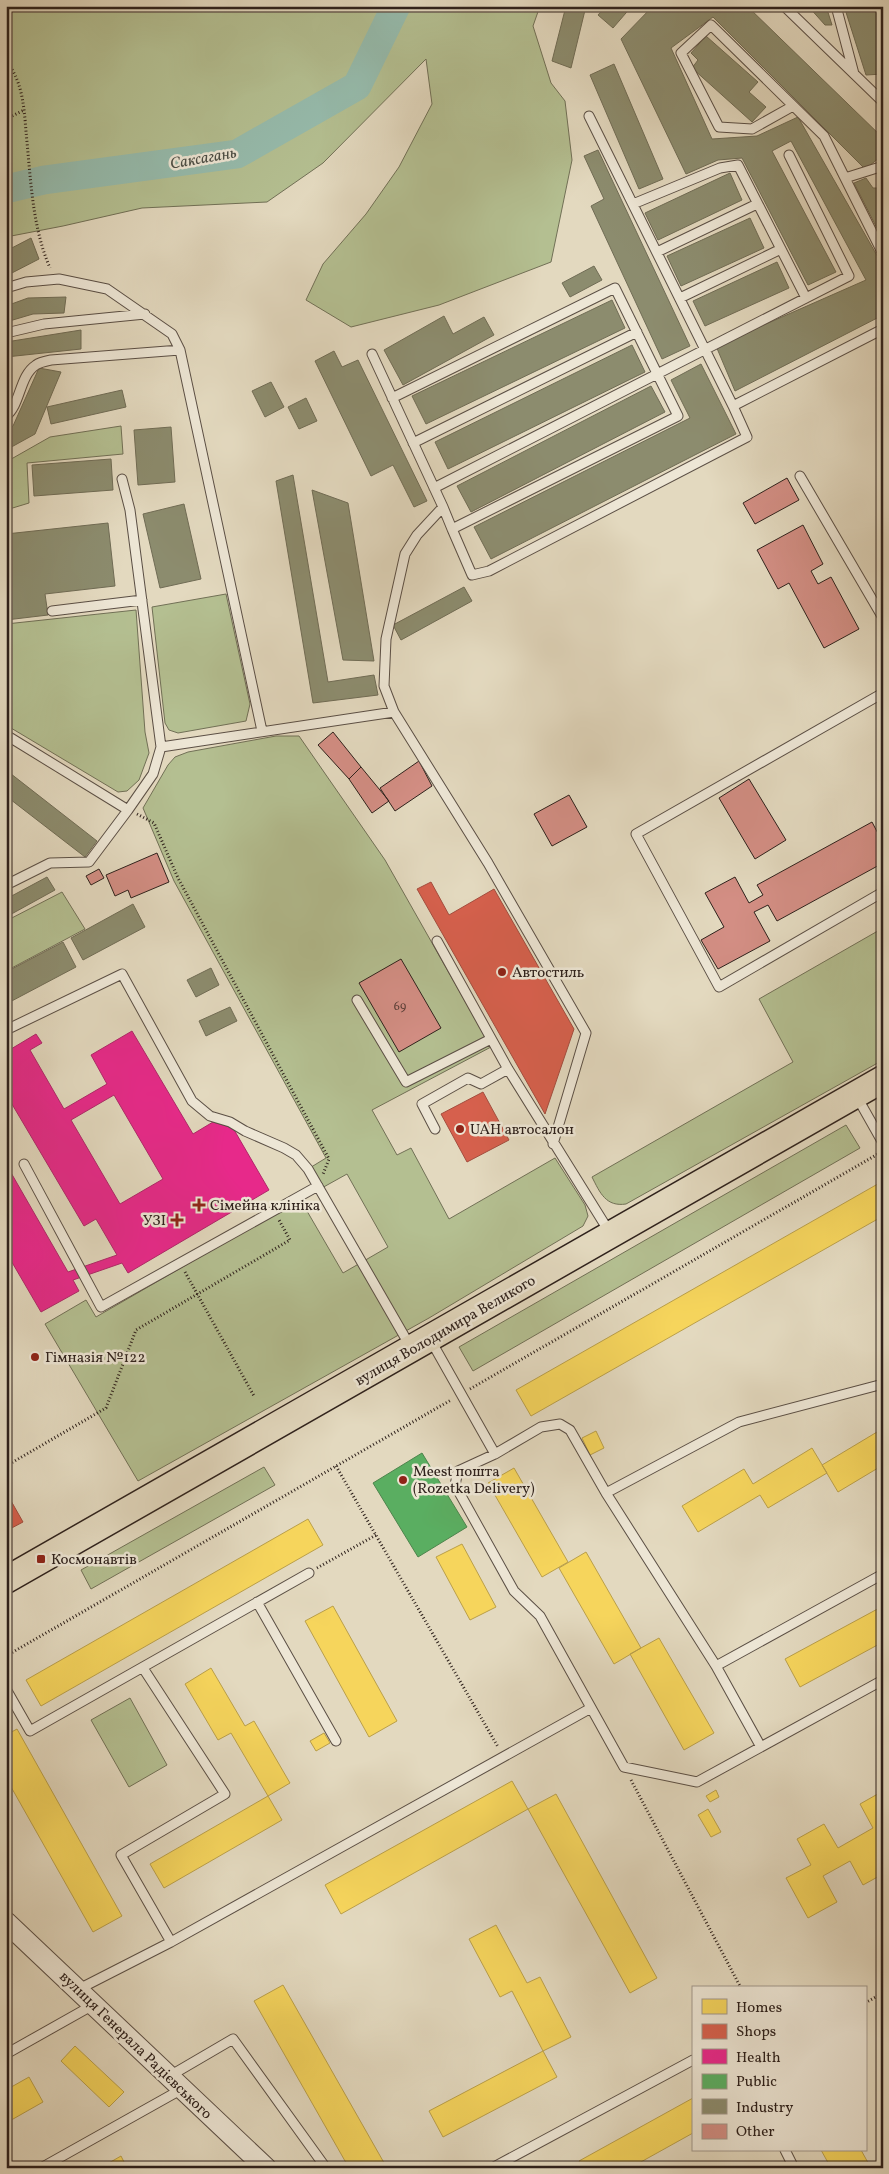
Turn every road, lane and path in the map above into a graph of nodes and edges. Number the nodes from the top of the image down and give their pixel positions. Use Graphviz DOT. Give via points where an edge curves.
graph roads {
  1 [pos="784,6"];
  2 [pos="836,6"];
  3 [pos="6,61"];
  4 [pos="854,74"];
  5 [pos="883,102"];
  6 [pos="793,106"];
  7 [pos="24,110"];
  8 [pos="589,116"];
  9 [pos="6,119"];
  10 [pos="789,155"];
  11 [pos="882,167"];
  12 [pos="845,178"];
  13 [pos="633,204"];
  14 [pos="757,204"];
  15 [pos="781,249"];
  16 [pos="657,252"];
  17 [pos="883,254"];
  18 [pos="46,259"];
  19 [pos="6,288"];
  20 [pos="680,298"];
  21 [pos="806,298"];
  22 [pos="145,314"];
  23 [pos="883,329"];
  24 [pos="637,332"];
  25 [pos="6,333"];
  26 [pos="706,349"];
  27 [pos="180,350"];
  28 [pos="372,354"];
  29 [pos="657,374"];
  30 [pos="392,398"];
  31 [pos="733,406"];
  32 [pos="6,416"];
  33 [pos="414,443"];
  34 [pos="800,476"];
  35 [pos="122,479"];
  36 [pos="434,488"];
  37 [pos="443,507"];
  38 [pos="452,529"];
  39 [pos="142,600"];
  40 [pos="52,611"];
  41 [pos="883,618"];
  42 [pos="883,692"];
  43 [pos="394,712"];
  44 [pos="262,731"];
  45 [pos="6,736"];
  46 [pos="160,747"];
  47 [pos="128,810"];
  48 [pos="6,885"];
  49 [pos="883,892"];
  50 [pos="437,941"];
  51 [pos="357,1000"];
  52 [pos="6,1030"];
  53 [pos="491,1039"];
  54 [pos="508,1069"];
  55 [pos="883,1079"];
  56 [pos="856,1094"];
  57 [pos="435,1129"];
  58 [pos="883,1143"];
  59 [pos="553,1144"];
  60 [pos="883,1151"];
  61 [pos="24,1164"];
  62 [pos="318,1186"];
  63 [pos="273,1211"];
  64 [pos="611,1235"];
  65 [pos="180,1263"];
  66 [pos="198,1293"];
  67 [pos="421,1344"];
  68 [pos="883,1384"];
  69 [pos="460,1395"];
  70 [pos="254,1396"];
  71 [pos="495,1454"];
  72 [pos="6,1466"];
  73 [pos="336,1466"];
  74 [pos="606,1493"];
  75 [pos="376,1535"];
  76 [pos="309,1573"];
  77 [pos="883,1574"];
  78 [pos="6,1580"];
  79 [pos="257,1602"];
  80 [pos="6,1656"];
  81 [pos="716,1666"];
  82 [pos="143,1668"];
  83 [pos="883,1680"];
  84 [pos="6,1689"];
  85 [pos="591,1708"];
  86 [pos="336,1741"];
  87 [pos="761,1747"];
  88 [pos="503,1757"];
  89 [pos="624,1767"];
  90 [pos="6,1922"];
  91 [pos="171,1942"];
  92 [pos="740,1986"];
  93 [pos="78,1989"];
  94 [pos="883,1993"];
  95 [pos="866,2002"];
  96 [pos="94,2005"];
  97 [pos="6,2054"];
  98 [pos="692,2061"];
  99 [pos="175,2083"];
  100 [pos="786,2152"];
  101 [pos="41,2168"];
  102 [pos="266,2168"];
  103 [pos="326,2168"];
  104 [pos="492,2168"];
  105 [pos="794,2168"];
  1 -- 4 [label="lane"];
  2 -- 4 [label="lane"];
  3 -- 7 [label="path" via="22,93"];
  4 -- 5 [label="lane"];
  6 -- 6 [label="lane" via="752,129 719,127 681,53 711,25"];
  6 -- 12 [label="lane" via="824,136"];
  7 -- 9 [label="path"];
  7 -- 18 [label="path" via="34,201"];
  8 -- 13 [label="lane"];
  10 -- 21 [label="lane" via="849,276"];
  11 -- 12 [label="lane"];
  12 -- 17 [label="lane"];
  13 -- 14 [label="lane" via="720,168 738,165"];
  13 -- 16 [label="lane"];
  14 -- 15 [label="lane"];
  14 -- 16 [label="lane"];
  15 -- 20 [label="lane"];
  15 -- 21 [label="lane"];
  16 -- 20 [label="lane"];
  19 -- 22 [label="lane" via="26,282 60,280 108,289"];
  20 -- 26 [label="lane"];
  21 -- 26 [label="lane"];
  22 -- 25 [label="lane" via="44,324"];
  22 -- 27 [label="lane" via="172,334"];
  23 -- 31 [label="lane"];
  24 -- 29 [label="lane"];
  24 -- 30 [label="lane" via="615,288"];
  24 -- 33 [label="lane"];
  26 -- 29 [label="lane"];
  26 -- 31 [label="lane"];
  27 -- 32 [label="lane" via="51,360 35,365"];
  27 -- 44 [label="lane"];
  28 -- 30 [label="lane"];
  29 -- 36 [label="lane"];
  29 -- 38 [label="lane" via="678,416"];
  30 -- 33 [label="lane"];
  31 -- 38 [label="lane" via="747,437 489,571 472,575"];
  33 -- 36 [label="lane"];
  34 -- 41 [label="lane"];
  35 -- 39 [label="lane" via="130,510"];
  36 -- 37 [label="lane"];
  37 -- 38 [label="lane"];
  37 -- 43 [label="lane" via="417,535 405,554 386,639 384,686"];
  39 -- 40 [label="lane"];
  39 -- 46 [label="lane"];
  42 -- 49 [label="lane" via="636,834 719,987"];
  43 -- 44 [label="lane"];
  43 -- 59 [label="lane" via="488,863 586,1034"];
  44 -- 46 [label="lane"];
  45 -- 47 [label="lane"];
  46 -- 47 [label="lane" via="153,774"];
  47 -- 48 [label="lane" via="89,862 50,863"];
  47 -- 62 [label="path" via="154,823 178,878 329,1159"];
  50 -- 53 [label="lane"];
  51 -- 53 [label="lane" via="406,1082"];
  52 -- 62 [label="lane" via="122,974 192,1101 210,1116 230,1122 296,1155"];
  53 -- 54 [label="lane"];
  54 -- 57 [label="lane" via="481,1084 468,1078 422,1104"];
  54 -- 59 [label="lane"];
  55 -- 56 [label="main road, вулиця Володимира Великого"];
  56 -- 58 [label="lane"];
  56 -- 64 [label="main road, вулиця Володимира Великого"];
  59 -- 64 [label="lane"];
  60 -- 69 [label="path"];
  61 -- 65 [label="lane" via="101,1307"];
  62 -- 63 [label="lane"];
  62 -- 67 [label="lane"];
  63 -- 65 [label="lane"];
  63 -- 66 [label="path" via="290,1240"];
  64 -- 67 [label="main road, вулиця Володимира Великого"];
  65 -- 66 [label="path"];
  66 -- 70 [label="path"];
  66 -- 72 [label="path" via="136,1330 106,1408"];
  67 -- 69 [label="lane"];
  67 -- 78 [label="main road, вулиця Володимира Великого"];
  68 -- 74 [label="lane" via="739,1422"];
  69 -- 71 [label="lane"];
  69 -- 73 [label="path"];
  71 -- 74 [label="lane" via="541,1427 560,1424 570,1430"];
  71 -- 85 [label="lane" via="458,1471 455,1486 514,1591 540,1616"];
  73 -- 75 [label="path"];
  73 -- 80 [label="path"];
  74 -- 81 [label="lane"];
  75 -- 76 [label="path"];
  75 -- 88 [label="path"];
  76 -- 79 [label="lane"];
  77 -- 81 [label="lane"];
  79 -- 82 [label="lane"];
  79 -- 86 [label="lane"];
  81 -- 87 [label="lane"];
  82 -- 84 [label="lane" via="30,1731"];
  82 -- 91 [label="lane" via="225,1794 121,1855"];
  83 -- 87 [label="lane"];
  85 -- 88 [label="lane"];
  85 -- 89 [label="lane"];
  87 -- 89 [label="lane" via="697,1782"];
  88 -- 91 [label="lane"];
  89 -- 92 [label="path"];
  90 -- 93 [label="street, вулиця Генерала Радієвського"];
  91 -- 93 [label="lane"];
  93 -- 96 [label="street, вулиця Генерала Радієвського"];
  94 -- 95 [label="path"];
  96 -- 97 [label="lane"];
  96 -- 99 [label="street, вулиця Генерала Радієвського"];
  98 -- 104 [label="lane"];
  99 -- 101 [label="lane"];
  99 -- 102 [label="street, вулиця Генерала Радієвського"];
  99 -- 103 [label="lane" via="233,2039"];
  100 -- 105 [label="lane"];
}
